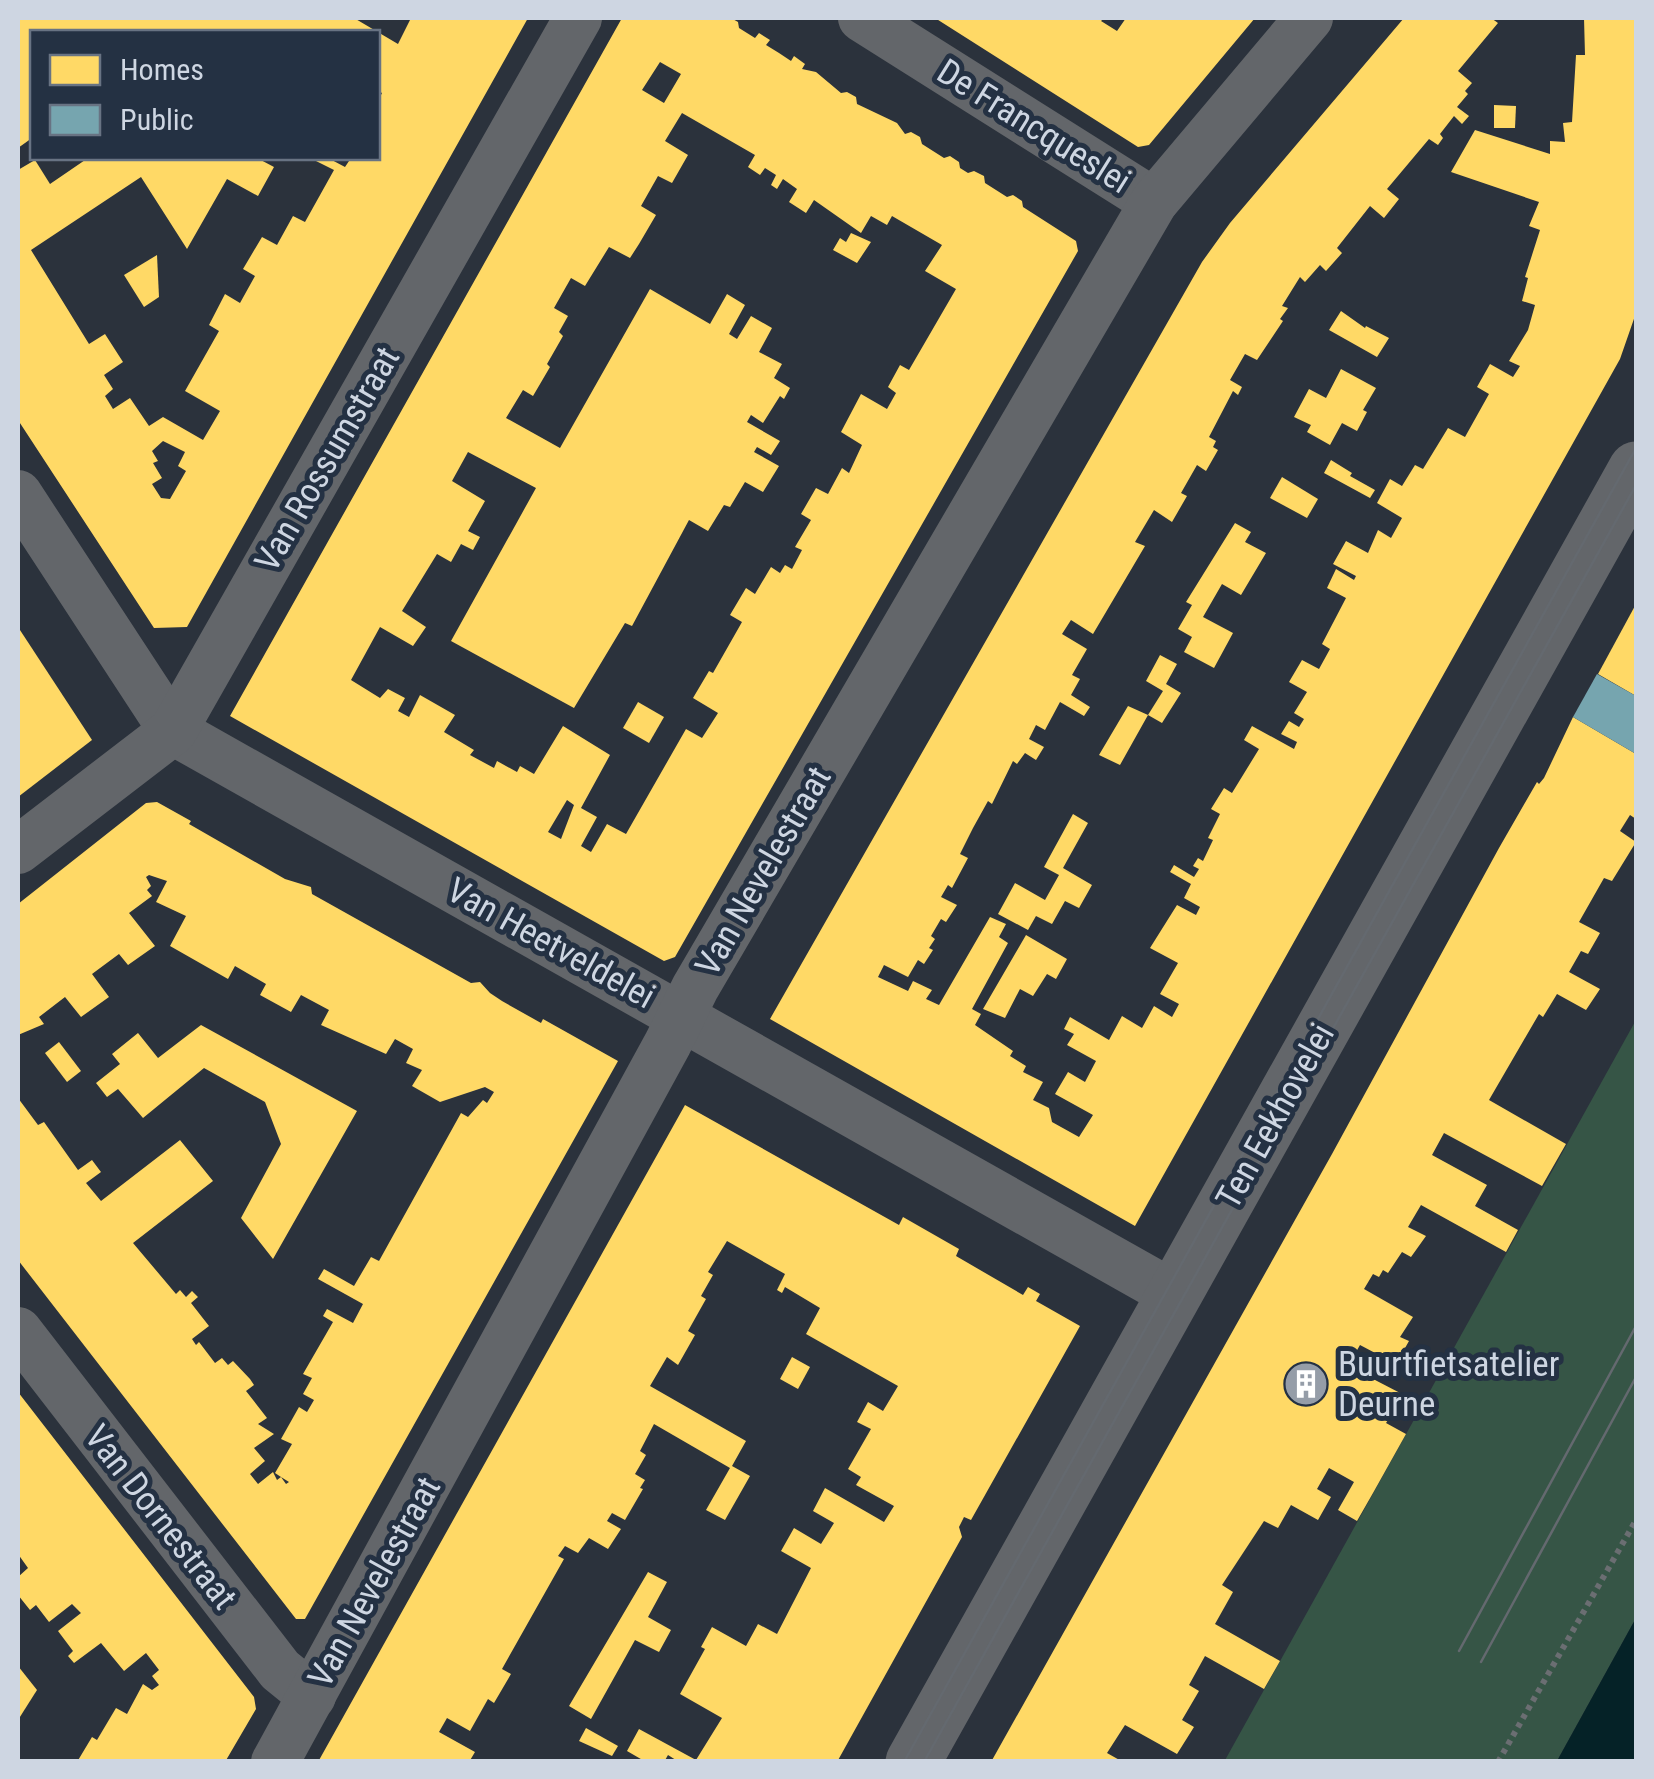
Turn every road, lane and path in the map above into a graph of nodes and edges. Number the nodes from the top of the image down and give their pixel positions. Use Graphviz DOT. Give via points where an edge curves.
graph roads {
  1 [pos="578,18"];
  2 [pos="862,18"];
  3 [pos="1309,18"];
  4 [pos="1154,202"];
  5 [pos="1636,469"];
  6 [pos="18,494"];
  7 [pos="173,731"];
  8 [pos="18,850"];
  9 [pos="680,1017"];
  10 [pos="1175,1295"];
  11 [pos="18,1330"];
  12 [pos="1636,1520"];
  13 [pos="312,1696"];
  14 [pos="275,1762"];
  15 [pos="913,1762"];
  16 [pos="1498,1762"];
  1 -- 7 [label="street, Van Rossumstraat"];
  2 -- 4 [label="street, De Francqueslei"];
  3 -- 4 [label="street, Van Nevelestraat"];
  4 -- 9 [label="street, Van Nevelestraat"];
  5 -- 10 [label="street, Ten Eekhovelei"];
  6 -- 7 [label="street, Van Heetveldelei"];
  7 -- 8 [label="street, Van Rossumstraat"];
  7 -- 9 [label="street, Van Heetveldelei"];
  9 -- 10 [label="street, Van Heetveldelei"];
  9 -- 13 [label="street, Van Nevelestraat"];
  10 -- 15 [label="street, Ten Eekhovelei"];
  11 -- 13 [label="street, Van Dornestraat" via="280,1670"];
  12 -- 16 [label="path"];
  13 -- 14 [label="street, Van Nevelestraat"];
}
